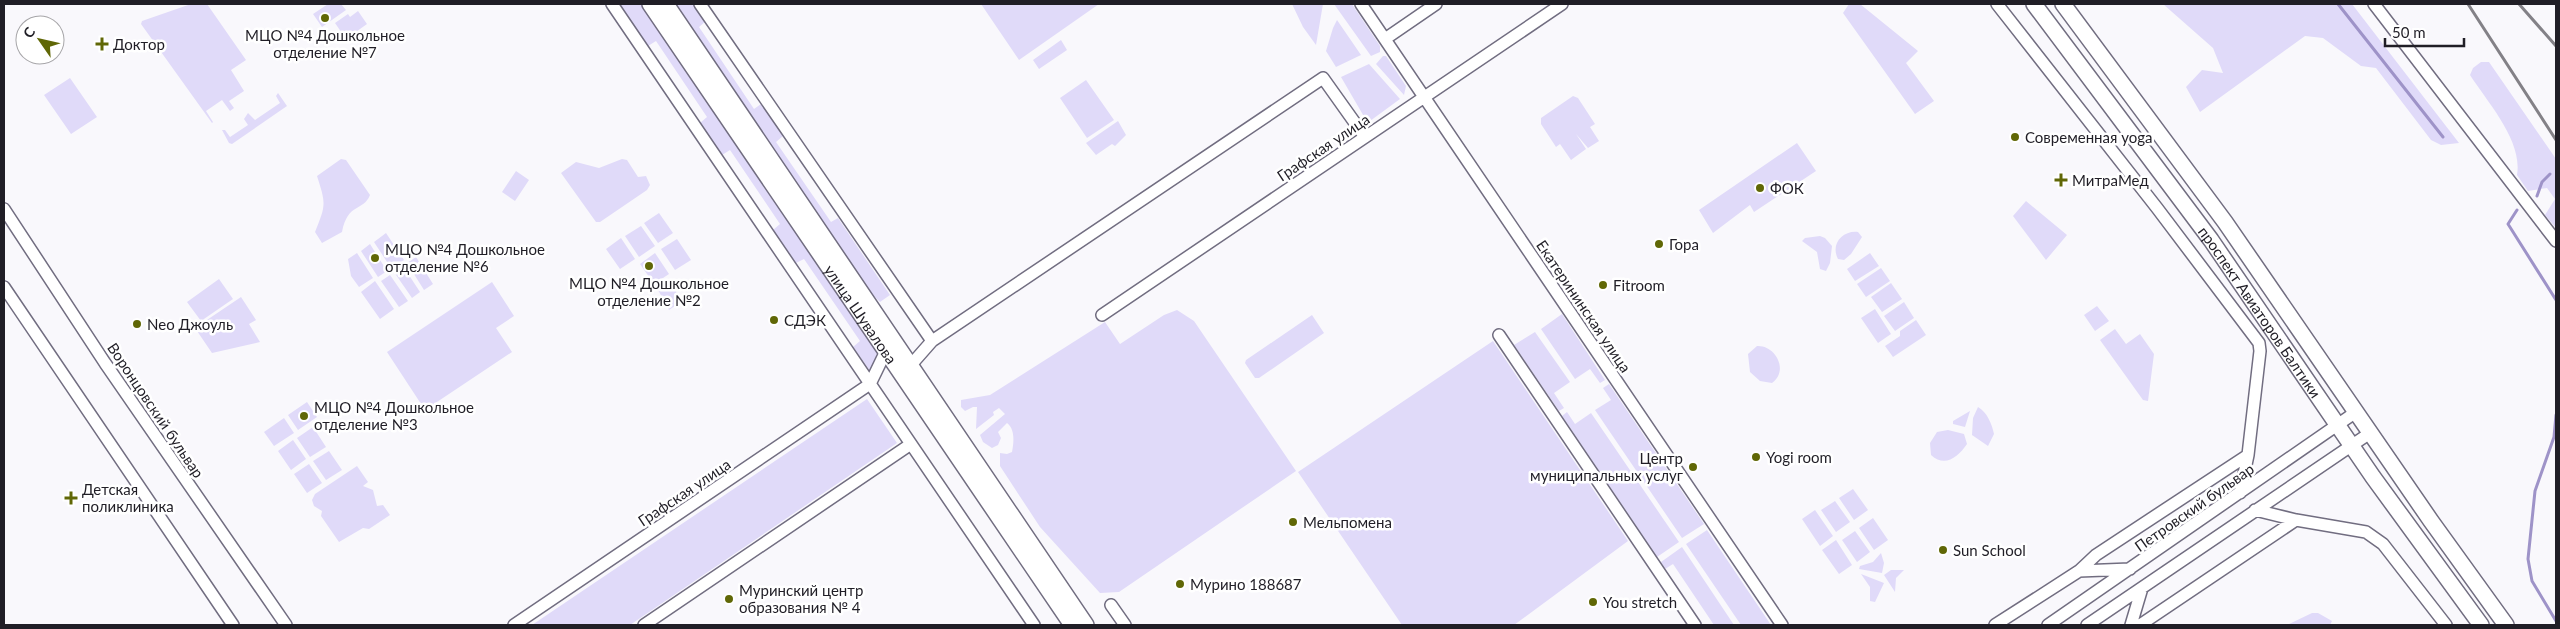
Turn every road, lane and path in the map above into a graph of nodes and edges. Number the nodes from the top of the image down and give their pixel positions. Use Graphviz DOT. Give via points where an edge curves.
graph roads {
  1 [pos="612,4"];
  2 [pos="650,4"];
  3 [pos="666,4"];
  4 [pos="700,4"];
  5 [pos="1362,4"];
  6 [pos="1436,4"];
  7 [pos="1562,4"];
  8 [pos="1997,4"];
  9 [pos="2034,4"];
  10 [pos="2062,4"];
  11 [pos="2374,4"];
  12 [pos="1385,39"];
  13 [pos="1424,96"];
  14 [pos="1365,137"];
  15 [pos="4,209"];
  16 [pos="2556,241"];
  17 [pos="4,286"];
  18 [pos="1102,315"];
  19 [pos="1499,336"];
  20 [pos="932,341"];
  21 [pos="886,351"];
  22 [pos="910,366"];
  23 [pos="870,384"];
  24 [pos="2356,412"];
  25 [pos="2338,425"];
  26 [pos="2370,433"];
  27 [pos="911,444"];
  28 [pos="2352,445"];
  29 [pos="2248,455"];
  30 [pos="2240,493"];
  31 [pos="2255,510"];
  32 [pos="2296,520"];
  33 [pos="2130,569"];
  34 [pos="2079,571"];
  35 [pos="2142,588"];
  36 [pos="1111,605"];
  37 [pos="233,625"];
  38 [pos="286,625"];
  39 [pos="514,625"];
  40 [pos="644,625"];
  41 [pos="1034,625"];
  42 [pos="1072,625"];
  43 [pos="1086,625"];
  44 [pos="1124,625"];
  45 [pos="1695,625"];
  46 [pos="1782,625"];
  47 [pos="1995,625"];
  48 [pos="2048,625"];
  49 [pos="2087,625"];
  50 [pos="2131,625"];
  51 [pos="2140,625"];
  52 [pos="2446,625"];
  53 [pos="2480,625"];
  54 [pos="2506,625"];
  1 -- 23 [label="street, улица Шувалова"];
  2 -- 21 [label="street, улица Шувалова"];
  3 -- 22 [label="street, улица Шувалова"];
  4 -- 20 [label="street"];
  5 -- 12 [label="street, Екатерининская улица"];
  6 -- 12 [label="street"];
  7 -- 13 [label="street, Графская улица"];
  8 -- 29 [label="street, проспект Авиаторов Балтики" via="2259,343"];
  9 -- 25 [label="street, проспект Авиаторов Балтики" via="2211,240"];
  10 -- 24 [label="street, проспект Авиаторов Балтики" via="2225,222"];
  11 -- 16 [label="street"];
  12 -- 13 [label="street, Екатерининская улица"];
  13 -- 14 [label="street, Графская улица"];
  13 -- 46 [label="street, Екатерининская улица"];
  14 -- 18 [label="street, Графская улица"];
  14 -- 20 [label="street" via="1324,78"];
  15 -- 38 [label="street, Воронцовский бульвар" via="110,370"];
  17 -- 37 [label="street"];
  19 -- 45 [label="street"];
  20 -- 22 [label="street"];
  21 -- 23 [label="street"];
  21 -- 42 [label="street, улица Шувалова"];
  22 -- 43 [label="street, улица Шувалова"];
  23 -- 27 [label="street, улица Шувалова"];
  23 -- 39 [label="street, Графская улица"];
  24 -- 25 [label="street, Петровский бульвар"];
  24 -- 26 [label="street, проспект Авиаторов Балтики"];
  25 -- 28 [label="street, проспект Авиаторов Балтики"];
  25 -- 30 [label="street, Петровский бульвар"];
  26 -- 28 [label="street"];
  26 -- 54 [label="street, проспект Авиаторов Балтики"];
  27 -- 40 [label="street"];
  27 -- 41 [label="street, улица Шувалова"];
  28 -- 31 [label="street"];
  28 -- 53 [label="street, проспект Авиаторов Балтики"];
  29 -- 30 [label="street, проспект Авиаторов Балтики"];
  29 -- 34 [label="street" via="2096,555"];
  30 -- 33 [label="street, Петровский бульвар"];
  31 -- 32 [label="street"];
  31 -- 35 [label="street"];
  32 -- 51 [label="street"];
  32 -- 52 [label="street" via="2366,532 2383,544"];
  33 -- 34 [label="street"];
  33 -- 48 [label="street, Петровский бульвар"];
  34 -- 47 [label="street"];
  35 -- 49 [label="street"];
  35 -- 50 [label="street"];
  36 -- 44 [label="street"];
}
